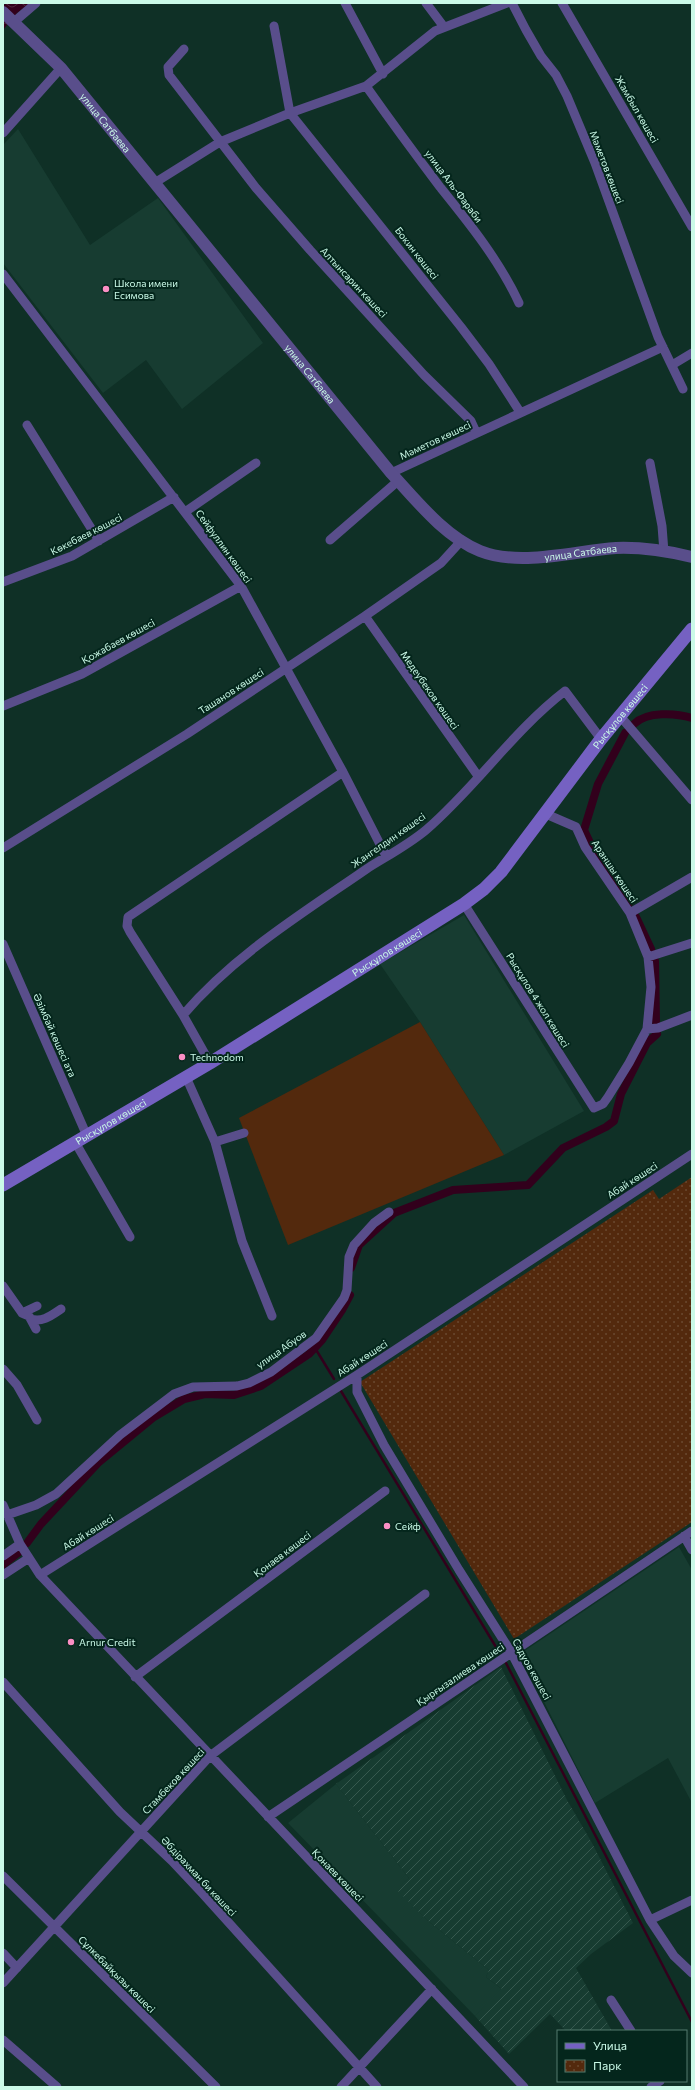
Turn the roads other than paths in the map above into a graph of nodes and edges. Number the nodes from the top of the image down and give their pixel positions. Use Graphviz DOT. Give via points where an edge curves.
graph roads {
  1 [pos="36,3"];
  2 [pos="345,3"];
  3 [pos="426,3"];
  4 [pos="507,3"];
  5 [pos="512,3"];
  6 [pos="562,3"];
  7 [pos="3,12"];
  8 [pos="14,22"];
  9 [pos="274,26"];
  10 [pos="444,27"];
  11 [pos="184,49"];
  12 [pos="62,68"];
  13 [pos="383,74"];
  14 [pos="366,86"];
  15 [pos="290,112"];
  16 [pos="3,134"];
  17 [pos="220,142"];
  18 [pos="156,182"];
  19 [pos="692,226"];
  20 [pos="3,274"];
  21 [pos="519,303"];
  22 [pos="663,347"];
  23 [pos="692,354"];
  24 [pos="672,365"];
  25 [pos="684,389"];
  26 [pos="520,412"];
  27 [pos="27,425"];
  28 [pos="476,432"];
  29 [pos="256,463"];
  30 [pos="650,463"];
  31 [pos="395,477"];
  32 [pos="174,497"];
  33 [pos="185,512"];
  34 [pos="330,540"];
  35 [pos="462,540"];
  36 [pos="100,541"];
  37 [pos="664,552"];
  38 [pos="692,557"];
  39 [pos="3,581"];
  40 [pos="241,586"];
  41 [pos="365,616"];
  42 [pos="692,629"];
  43 [pos="286,669"];
  44 [pos="3,706"];
  45 [pos="620,716"];
  46 [pos="600,739"];
  47 [pos="343,772"];
  48 [pos="478,776"];
  49 [pos="692,800"];
  50 [pos="546,814"];
  51 [pos="3,848"];
  52 [pos="386,856"];
  53 [pos="692,877"];
  54 [pos="464,904"];
  55 [pos="630,913"];
  56 [pos="692,943"];
  57 [pos="3,944"];
  58 [pos="648,957"];
  59 [pos="183,1015"];
  60 [pos="692,1015"];
  61 [pos="647,1029"];
  62 [pos="210,1063"];
  63 [pos="186,1077"];
  64 [pos="594,1108"];
  65 [pos="244,1133"];
  66 [pos="87,1136"];
  67 [pos="75,1142"];
  68 [pos="215,1142"];
  69 [pos="692,1154"];
  70 [pos="3,1185"];
  71 [pos="389,1212"];
  72 [pos="130,1237"];
  73 [pos="3,1286"];
  74 [pos="37,1306"];
  75 [pos="61,1309"];
  76 [pos="22,1313"];
  77 [pos="272,1316"];
  78 [pos="31,1319"];
  79 [pos="36,1329"];
  80 [pos="3,1369"];
  81 [pos="357,1374"];
  82 [pos="37,1420"];
  83 [pos="385,1491"];
  84 [pos="3,1505"];
  85 [pos="7,1516"];
  86 [pos="688,1534"];
  87 [pos="20,1544"];
  88 [pos="692,1550"];
  89 [pos="3,1556"];
  90 [pos="29,1558"];
  91 [pos="3,1575"];
  92 [pos="40,1575"];
  93 [pos="425,1594"];
  94 [pos="511,1652"];
  95 [pos="135,1678"];
  96 [pos="3,1682"];
  97 [pos="210,1756"];
  98 [pos="268,1817"];
  99 [pos="141,1832"];
  100 [pos="3,1876"];
  101 [pos="692,1900"];
  102 [pos="650,1920"];
  103 [pos="54,1928"];
  104 [pos="3,1953"];
  105 [pos="17,1968"];
  106 [pos="692,1973"];
  107 [pos="3,1983"];
  108 [pos="432,1989"];
  109 [pos="612,2000"];
  110 [pos="629,2030"];
  111 [pos="3,2040"];
  112 [pos="360,2069"];
  113 [pos="57,2087"];
  114 [pos="216,2087"];
  115 [pos="341,2087"];
  116 [pos="377,2087"];
  117 [pos="524,2087"];
  1 -- 8 [label="street"];
  2 -- 13 [label="street"];
  3 -- 10 [label="street"];
  4 -- 10 [label="street"];
  5 -- 22 [label="street, Мәметов көшесі" via="541,56 556,75 567,96 595,163"];
  6 -- 19 [label="street, Жамбыл көшесі"];
  7 -- 8 [label="street, улица Сатбаева"];
  8 -- 12 [label="street, улица Сатбаева"];
  9 -- 15 [label="street"];
  10 -- 13 [label="street" via="426,38"];
  11 -- 17 [label="street, Алтынсарин көшесі" via="168,67 169,76 187,96"];
  12 -- 16 [label="street"];
  12 -- 18 [label="street, улица Сатбаева"];
  13 -- 14 [label="street"];
  14 -- 15 [label="street"];
  14 -- 21 [label="street, улица Аль-Фараби" via="486,248 510,283"];
  15 -- 17 [label="street"];
  15 -- 26 [label="street, Бокин көшесі" via="461,327"];
  17 -- 18 [label="street"];
  17 -- 28 [label="street, Алтынсарин көшесі" via="256,188 340,284 470,421"];
  18 -- 31 [label="street, улица Сатбаева" via="237,291"];
  20 -- 32 [label="street, Сейфуллин көшесі"];
  22 -- 24 [label="street, Мәметов көшесі"];
  22 -- 26 [label="street, Мәметов көшесі"];
  23 -- 24 [label="street"];
  24 -- 25 [label="street, Мәметов көшесі"];
  26 -- 28 [label="street, Мәметов көшесі"];
  27 -- 36 [label="street"];
  28 -- 31 [label="street, Мәметов көшесі"];
  29 -- 33 [label="street"];
  30 -- 37 [label="street" via="662,526"];
  31 -- 34 [label="street, Мәметов көшесі"];
  31 -- 35 [label="street, улица Сатбаева" via="435,520"];
  32 -- 33 [label="street, Сейфуллин көшесі"];
  32 -- 36 [label="street, Көкебаев көшесі"];
  33 -- 40 [label="street, Сейфуллин көшесі"];
  35 -- 37 [label="street, улица Сатбаева" via="490,554 514,557 616,548"];
  35 -- 41 [label="street, Ташанов көшесі" via="441,563"];
  36 -- 39 [label="street, Көкебаев көшесі" via="72,556"];
  37 -- 38 [label="street, улица Сатбаева"];
  40 -- 43 [label="street, Сейфуллин көшесі"];
  40 -- 44 [label="street, Қожабаев көшесі" via="82,674"];
  41 -- 43 [label="street, Ташанов көшесі"];
  41 -- 48 [label="street, Медеубеков көшесі"];
  42 -- 45 [label="main road, Рысқұлов көшесі"];
  43 -- 47 [label="street, Сейфуллин көшесі"];
  43 -- 51 [label="street, Ташанов көшесі"];
  45 -- 46 [label="main road, Рысқұлов көшесі"];
  45 -- 49 [label="street"];
  46 -- 48 [label="street, Жангелдин көшесі" via="565,691 519,733"];
  46 -- 50 [label="main road, Рысқұлов көшесі"];
  47 -- 52 [label="street, Сейфуллин көшесі"];
  47 -- 59 [label="street" via="128,917 127,926 130,932"];
  48 -- 52 [label="street, Жангелдин көшесі" via="453,805 425,831"];
  50 -- 54 [label="main road, Рысқұлов көшесі" via="501,872"];
  50 -- 55 [label="street, Араншы көшесі" via="576,827 585,846"];
  52 -- 59 [label="street, Жангелдин көшесі" via="226,969"];
  53 -- 55 [label="street"];
  54 -- 62 [label="main road, Рысқұлов көшесі"];
  54 -- 64 [label="street, Рысқұлов 4 жол көшесі"];
  55 -- 58 [label="street, Араншы көшесі"];
  56 -- 58 [label="street"];
  57 -- 66 [label="street, Әзімбай көшесі ата"];
  58 -- 61 [label="street, Араншы көшесі" via="651,987"];
  59 -- 62 [label="street"];
  60 -- 61 [label="street" via="658,1028"];
  61 -- 64 [label="street, Араншы көшесі" via="608,1097 603,1104"];
  62 -- 63 [label="main road, Рысқұлов көшесі"];
  63 -- 66 [label="main road, Рысқұлов көшесі"];
  63 -- 68 [label="street"];
  65 -- 68 [label="street"];
  66 -- 67 [label="main road, Рысқұлов көшесі"];
  67 -- 70 [label="main road, Рысқұлов көшесі"];
  67 -- 72 [label="street"];
  68 -- 77 [label="street" via="242,1241"];
  69 -- 81 [label="street, Абай көшесі"];
  71 -- 85 [label="street, улица Абуов" via="374,1223 354,1246 349,1257 347,1290 344,1298 316,1338 271,1372 249,1383 237,1386 193,1387 174,1394 120,1435 56,1494"];
  73 -- 76 [label="street"];
  74 -- 76 [label="street"];
  75 -- 78 [label="street" via="44,1318"];
  76 -- 78 [label="street"];
  78 -- 79 [label="street"];
  80 -- 82 [label="street" via="17,1385"];
  81 -- 92 [label="street, Абай көшесі"];
  81 -- 94 [label="street, Садуов көшесі" via="357,1392 384,1445"];
  83 -- 95 [label="street, Қонаев көшесі"];
  84 -- 85 [label="street, Қонаев көшесі"];
  85 -- 87 [label="street, Қонаев көшесі"];
  86 -- 88 [label="street"];
  86 -- 94 [label="street, Қырғызалиева көшесі"];
  87 -- 89 [label="street"];
  87 -- 90 [label="street, Қонаев көшесі"];
  90 -- 91 [label="street"];
  90 -- 92 [label="street, Қонаев көшесі"];
  92 -- 95 [label="street, Қонаев көшесі"];
  93 -- 97 [label="street, Стамбеков көшесі"];
  94 -- 98 [label="street, Қырғызалиева көшесі"];
  94 -- 102 [label="street, Садуов көшесі"];
  95 -- 97 [label="street, Қонаев көшесі"];
  96 -- 99 [label="street, Әбдірахман би көшесі"];
  97 -- 98 [label="street, Қонаев көшесі"];
  97 -- 99 [label="street, Стамбеков көшесі"];
  98 -- 108 [label="street, Қонаев көшесі"];
  99 -- 103 [label="street, Стамбеков көшесі"];
  99 -- 112 [label="street, Әбдірахман би көшесі" via="202,1893"];
  100 -- 103 [label="street, Сұлкебайқызы көшесі"];
  101 -- 102 [label="street"];
  102 -- 106 [label="street, Садуов көшесі" via="674,1956"];
  103 -- 105 [label="street, Стамбеков көшесі"];
  103 -- 114 [label="street, Сұлкебайқызы көшесі"];
  104 -- 105 [label="street"];
  105 -- 107 [label="street, Стамбеков көшесі"];
  108 -- 112 [label="street"];
  108 -- 117 [label="street, Қонаев көшесі"];
  109 -- 110 [label="street"];
  111 -- 113 [label="street"];
  112 -- 115 [label="street"];
  112 -- 116 [label="street, Әбдірахман би көшесі"];
}
